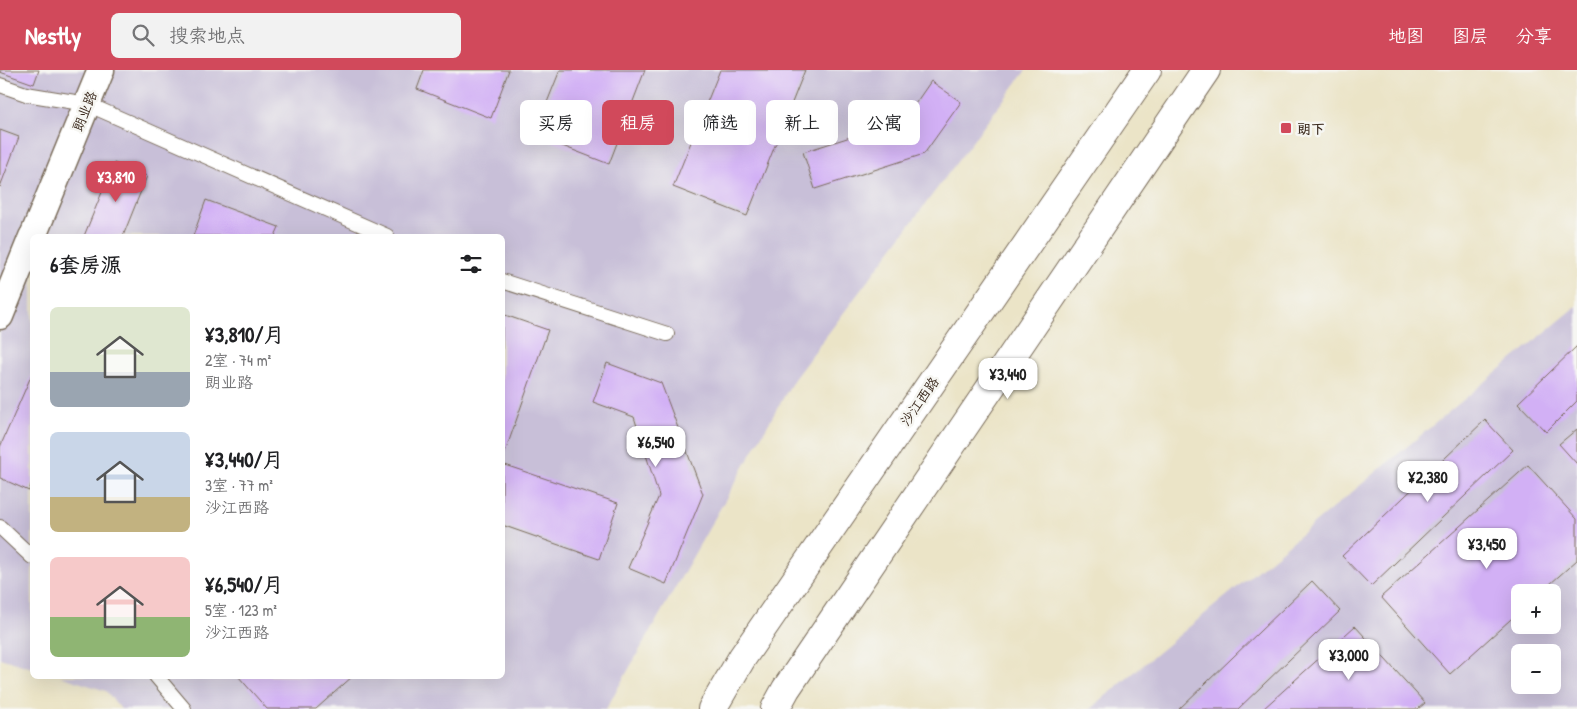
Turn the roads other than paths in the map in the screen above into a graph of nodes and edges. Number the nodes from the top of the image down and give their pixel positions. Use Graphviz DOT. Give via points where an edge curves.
graph roads {
  1 [pos="101,70"];
  2 [pos="1147,70"];
  3 [pos="1206,70"];
  4 [pos="0,85"];
  5 [pos="87,104"];
  6 [pos="34,234"];
  7 [pos="382,234"];
  8 [pos="30,243"];
  9 [pos="505,282"];
  10 [pos="0,316"];
  11 [pos="667,334"];
  12 [pos="0,527"];
  13 [pos="30,555"];
  14 [pos="159,679"];
  15 [pos="184,709"];
  16 [pos="712,709"];
  17 [pos="774,709"];
  1 -- 5 [label="street, 朗业路"];
  2 -- 16 [label="street, 沙江西路" via="742,658"];
  3 -- 17 [label="street"];
  4 -- 5 [label="lane" via="26,94"];
  5 -- 6 [label="street, 朗业路"];
  5 -- 7 [label="lane"];
  8 -- 10 [label="street, 朗业路"];
  9 -- 11 [label="lane"];
  12 -- 13 [label="lane"];
  14 -- 15 [label="lane"];
}
